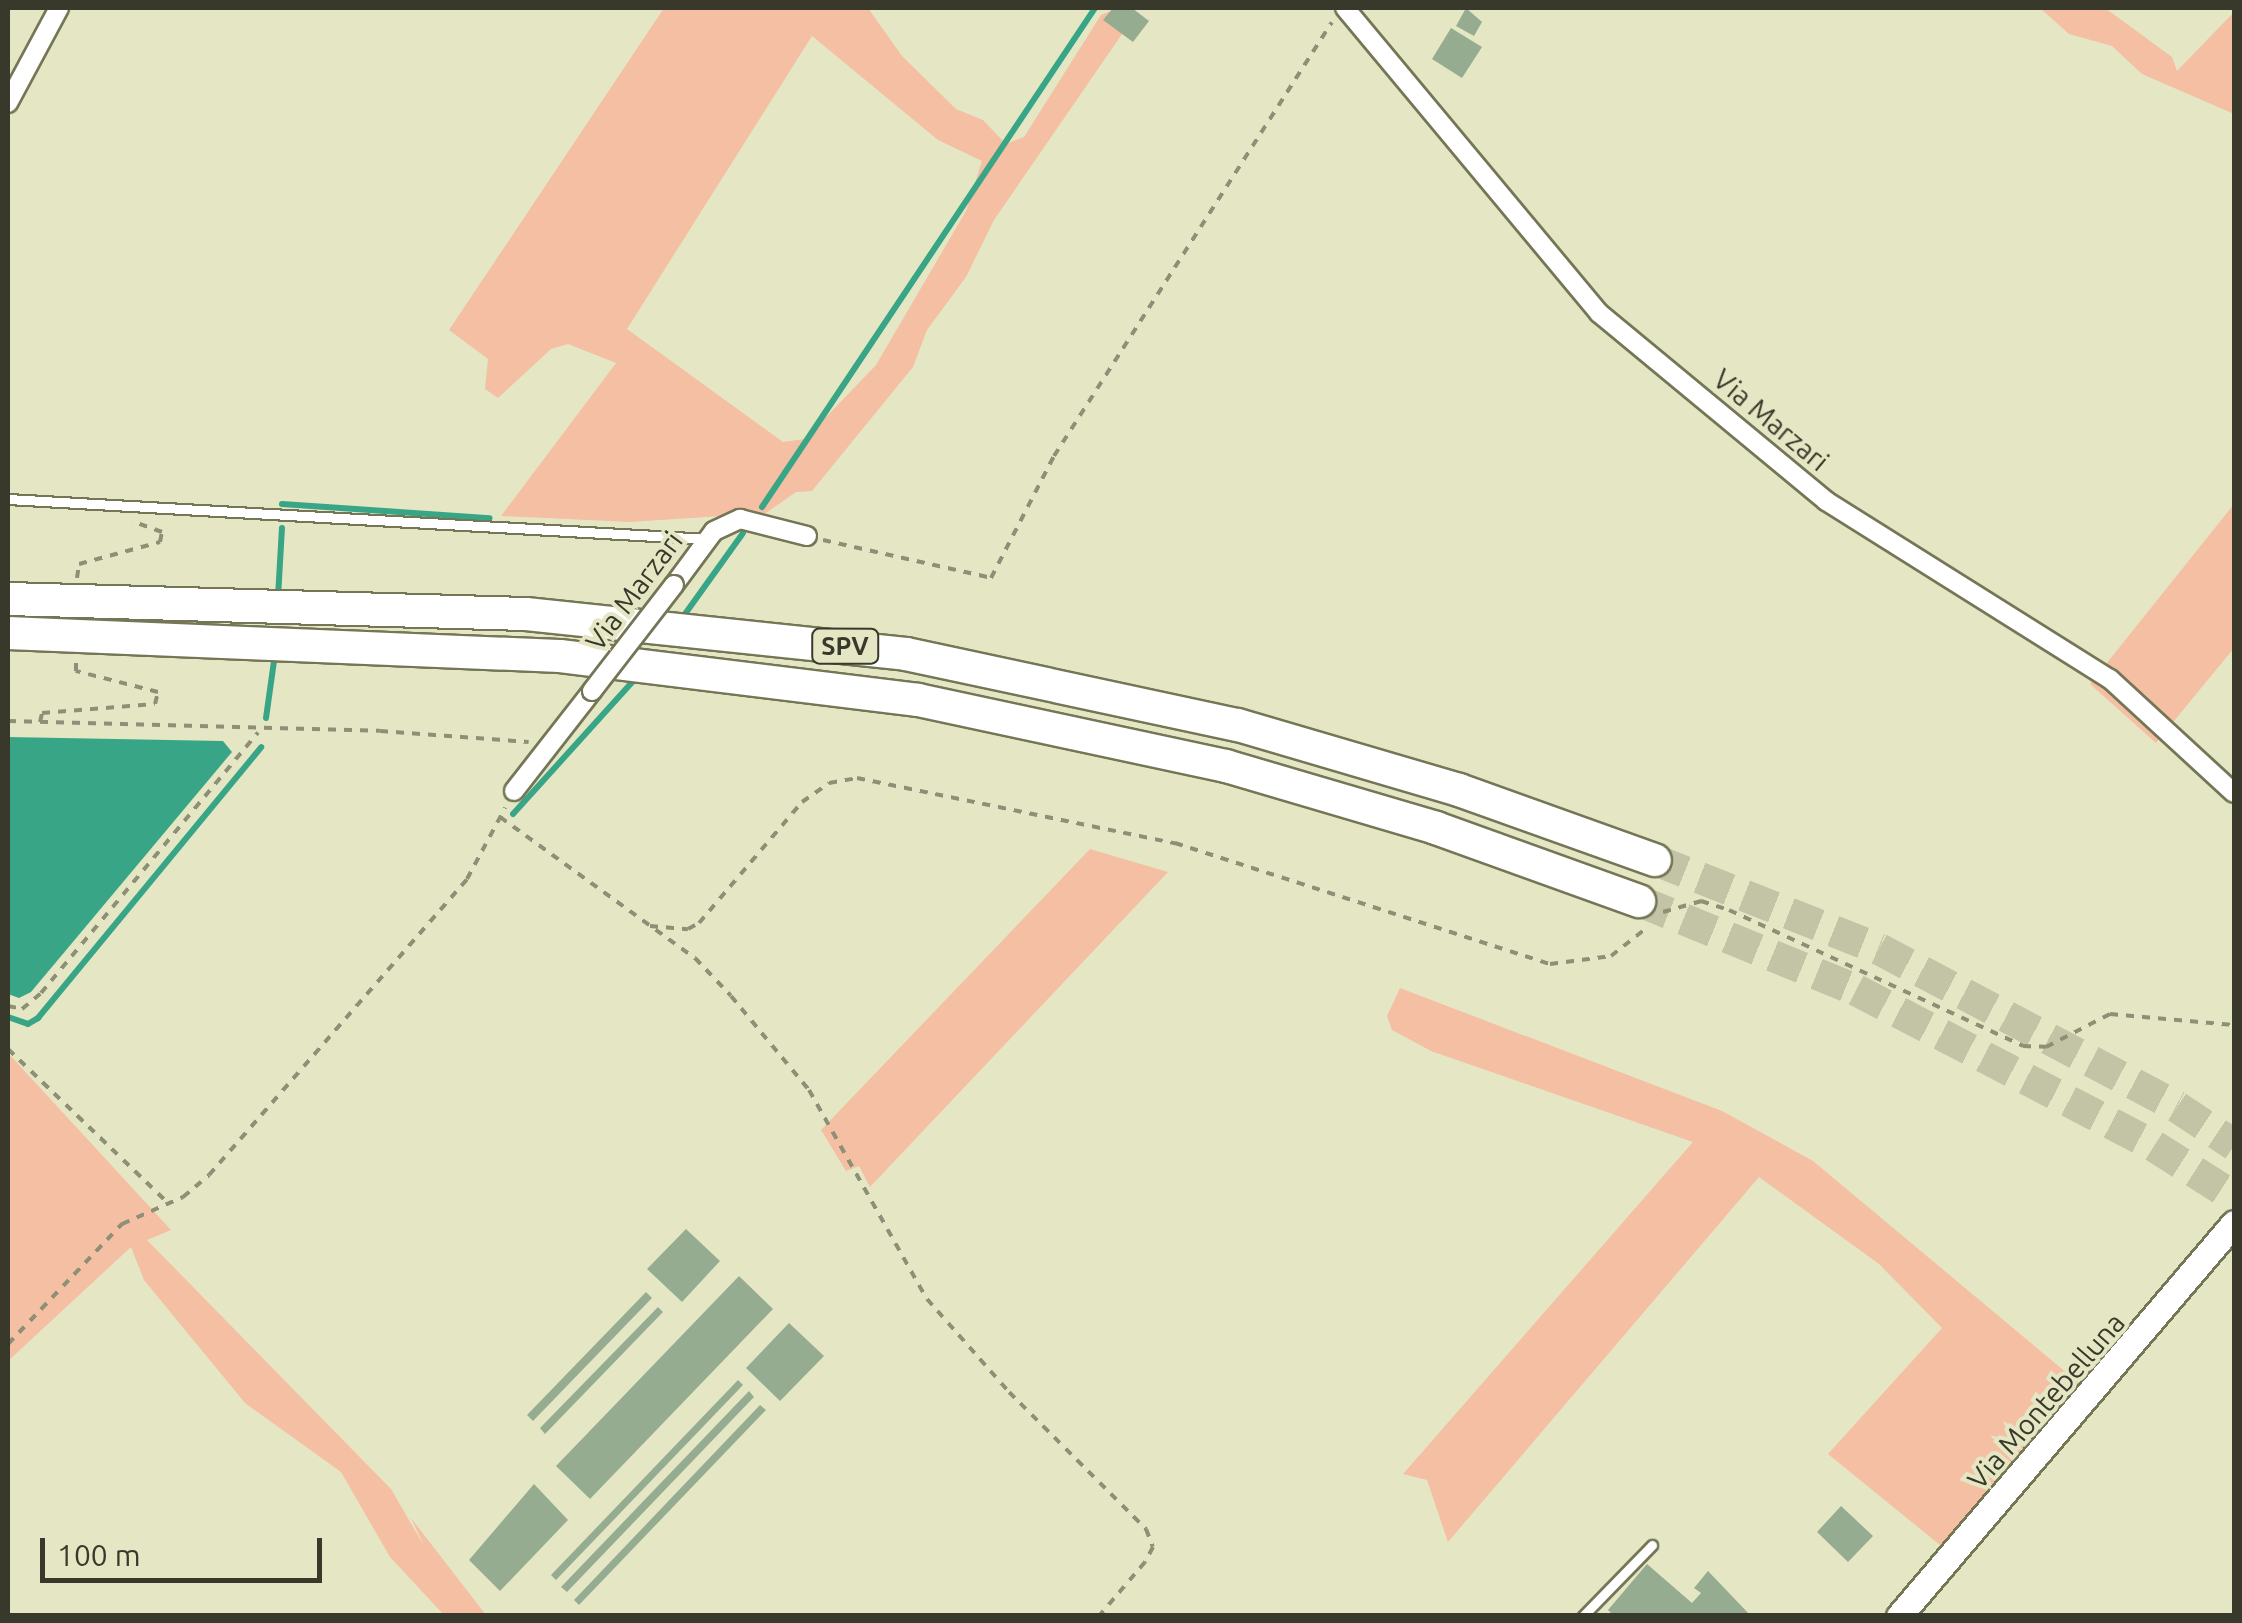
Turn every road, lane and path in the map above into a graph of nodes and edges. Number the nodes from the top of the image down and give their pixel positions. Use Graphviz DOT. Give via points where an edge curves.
graph roads {
  1 [pos="59,8"];
  2 [pos="1339,8"];
  3 [pos="8,103"];
  4 [pos="8,499"];
  5 [pos="128,520"];
  6 [pos="807,536"];
  7 [pos="708,539"];
  8 [pos="77,578"];
  9 [pos="8,599"];
  10 [pos="8,633"];
  11 [pos="76,662"];
  12 [pos="8,721"];
  13 [pos="40,722"];
  14 [pos="258,732"];
  15 [pos="548,745"];
  16 [pos="514,790"];
  17 [pos="2234,793"];
  18 [pos="500,817"];
  19 [pos="1655,860"];
  20 [pos="1639,901"];
  21 [pos="650,926"];
  22 [pos="8,1006"];
  23 [pos="2234,1025"];
  24 [pos="8,1049"];
  25 [pos="168,1203"];
  26 [pos="2234,1223"];
  27 [pos="8,1344"];
  28 [pos="1652,1545"];
  29 [pos="1099,1616"];
  30 [pos="1583,1616"];
  31 [pos="1899,1616"];
  1 -- 3 [label="street"];
  2 -- 6 [label="path" via="1046,470 991,578"];
  2 -- 17 [label="street, Via Marzari" via="1599,313 1826,500 2110,679"];
  4 -- 7 [label="lane"];
  5 -- 8 [label="path" via="162,532 160,542 79,564"];
  6 -- 7 [label="street, Via Marzari" via="740,519"];
  7 -- 15 [label="street, Via Marzari, bridge"];
  9 -- 19 [label="highway, SPV" via="526,614 906,654 1238,725 1440,784"];
  10 -- 20 [label="highway, SPV" via="560,656 918,700 1226,766 1436,828"];
  11 -- 13 [label="path" via="76,672 158,692 154,704 42,714"];
  12 -- 13 [label="path"];
  13 -- 14 [label="path"];
  14 -- 15 [label="path" via="380,730"];
  14 -- 22 [label="path" via="41,993 22,1009"];
  15 -- 16 [label="street, Via Marzari"];
  16 -- 18 [label="path"];
  18 -- 21 [label="path"];
  18 -- 25 [label="path" via="467,879 208,1176"];
  21 -- 23 [label="path" via="674,930 699,922 802,802 829,783 857,778 1175,842 1550,964 1611,956 1633,944 1662,912 1701,901 2024,1046 2046,1047 2110,1014"];
  21 -- 29 [label="path" via="695,958 810,1090 927,1298 1009,1392 1146,1529 1152,1547 1145,1562"];
  24 -- 25 [label="path"];
  25 -- 27 [label="path" via="136,1214 106,1238"];
  26 -- 31 [label="main road, Via Montebelluna"];
  28 -- 30 [label="lane"];
}
